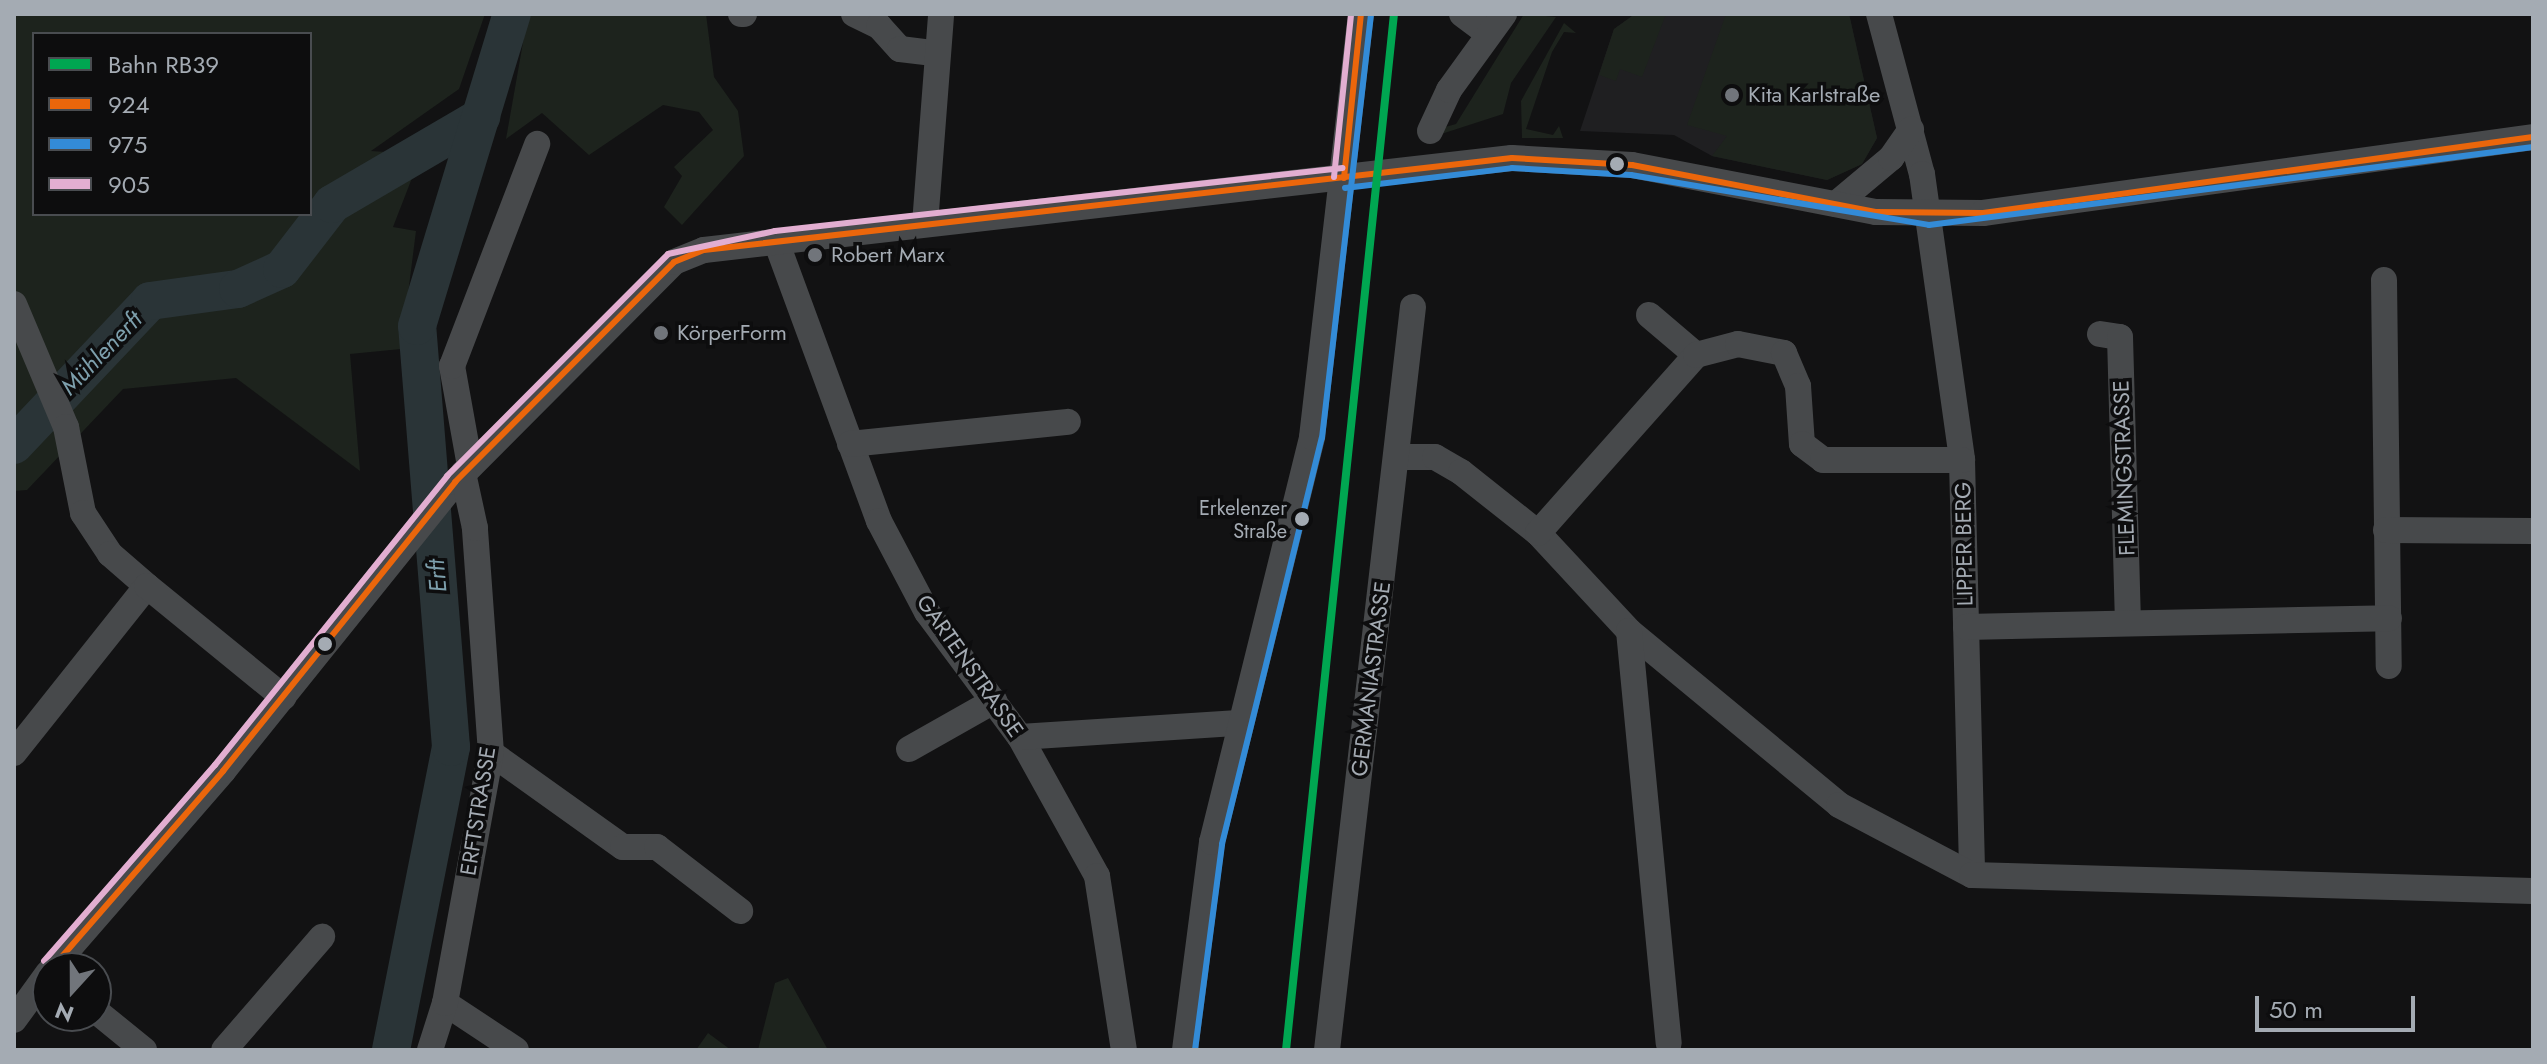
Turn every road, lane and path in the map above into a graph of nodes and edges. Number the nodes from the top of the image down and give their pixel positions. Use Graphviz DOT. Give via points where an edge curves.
graph roads {
  1 [pos="854,14"];
  2 [pos="941,14"];
  3 [pos="1361,14"];
  4 [pos="1462,14"];
  5 [pos="1879,14"];
  6 [pos="1496,23"];
  7 [pos="938,54"];
  8 [pos="1911,129"];
  9 [pos="1430,131"];
  10 [pos="2533,137"];
  11 [pos="537,144"];
  12 [pos="1344,178"];
  13 [pos="1836,204"];
  14 [pos="1929,215"];
  15 [pos="925,224"];
  16 [pos="776,241"];
  17 [pos="2384,280"];
  18 [pos="14,304"];
  19 [pos="1413,307"];
  20 [pos="1649,315"];
  21 [pos="2100,334"];
  22 [pos="1696,355"];
  23 [pos="1068,422"];
  24 [pos="850,444"];
  25 [pos="1398,457"];
  26 [pos="1962,460"];
  27 [pos="463,474"];
  28 [pos="2386,530"];
  29 [pos="2533,531"];
  30 [pos="1538,533"];
  31 [pos="147,586"];
  32 [pos="2389,618"];
  33 [pos="2128,619"];
  34 [pos="1966,627"];
  35 [pos="1629,631"];
  36 [pos="2389,666"];
  37 [pos="283,697"];
  38 [pos="994,701"];
  39 [pos="1239,723"];
  40 [pos="1020,737"];
  41 [pos="909,749"];
  42 [pos="14,753"];
  43 [pos="491,753"];
  44 [pos="1972,875"];
  45 [pos="2530,897"];
  46 [pos="740,911"];
  47 [pos="322,937"];
  48 [pos="66,952"];
  49 [pos="32,995"];
  50 [pos="445,1003"];
  51 [pos="14,1020"];
  52 [pos="112,1024"];
  53 [pos="1669,1043"];
  54 [pos="144,1050"];
  55 [pos="224,1050"];
  56 [pos="430,1050"];
  57 [pos="516,1050"];
  58 [pos="1124,1050"];
  59 [pos="1185,1050"];
  60 [pos="1327,1050"];
  1 -- 7 [label="street" via="879,26 900,49"];
  2 -- 7 [label="street"];
  3 -- 12 [label="street"];
  4 -- 6 [label="street"];
  5 -- 8 [label="street, LIPPER BERG"];
  6 -- 9 [label="street"];
  7 -- 15 [label="street"];
  8 -- 13 [label="street" via="1891,158"];
  8 -- 14 [label="street, LIPPER BERG"];
  10 -- 14 [label="street"];
  11 -- 27 [label="street, ERFTSTRASSE" via="452,366"];
  12 -- 13 [label="street" via="1540,159 1632,165"];
  12 -- 15 [label="street"];
  12 -- 39 [label="street" via="1312,437"];
  13 -- 14 [label="street"];
  14 -- 26 [label="street, LIPPER BERG"];
  15 -- 16 [label="street"];
  16 -- 24 [label="street, GARTENSTRASSE"];
  16 -- 27 [label="street" via="674,262"];
  17 -- 28 [label="street"];
  18 -- 31 [label="street" via="66,427 83,513 110,554"];
  19 -- 25 [label="street, GERMANIASTRASSE"];
  20 -- 22 [label="street"];
  21 -- 33 [label="street, FLEMINGSTRASSE" via="2120,337"];
  22 -- 26 [label="street" via="1738,344 1784,353 1798,386 1802,444 1823,460"];
  22 -- 30 [label="street"];
  23 -- 24 [label="street"];
  24 -- 38 [label="street, GARTENSTRASSE" via="927,612"];
  25 -- 30 [label="street" via="1435,457"];
  25 -- 60 [label="street, GERMANIASTRASSE"];
  26 -- 34 [label="street, LIPPER BERG"];
  27 -- 37 [label="street"];
  27 -- 43 [label="street, ERFTSTRASSE" via="475,528"];
  28 -- 29 [label="street"];
  28 -- 32 [label="street"];
  30 -- 35 [label="street"];
  31 -- 37 [label="street"];
  31 -- 42 [label="street"];
  32 -- 33 [label="street"];
  32 -- 36 [label="street"];
  33 -- 34 [label="street"];
  34 -- 44 [label="street, LIPPER BERG"];
  35 -- 44 [label="street" via="1839,805"];
  35 -- 53 [label="street"];
  37 -- 48 [label="street"];
  38 -- 40 [label="street, GARTENSTRASSE"];
  38 -- 41 [label="street"];
  39 -- 40 [label="street"];
  39 -- 59 [label="street" via="1212,842"];
  40 -- 58 [label="street, GARTENSTRASSE" via="1097,876"];
  43 -- 46 [label="street" via="623,847 657,847"];
  43 -- 50 [label="street, ERFTSTRASSE"];
  44 -- 45 [label="street"];
  47 -- 55 [label="street"];
  49 -- 51 [label="street"];
  50 -- 56 [label="street, ERFTSTRASSE"];
  50 -- 57 [label="street"];
  52 -- 54 [label="street"];
}
